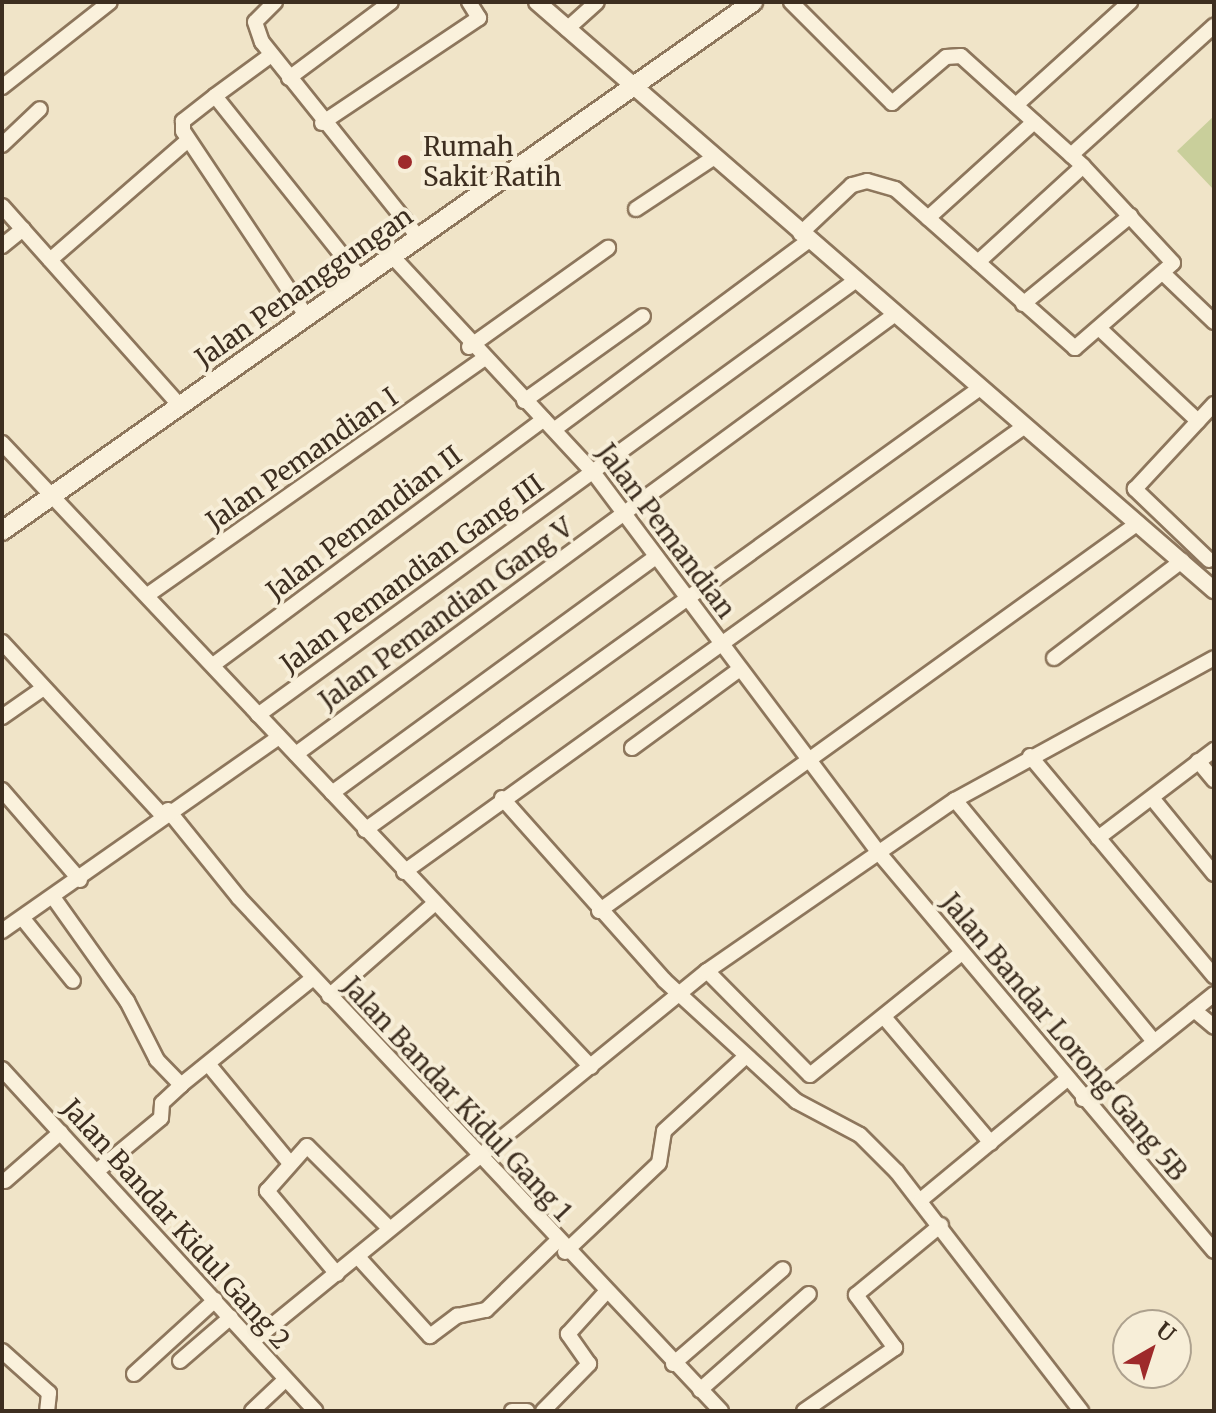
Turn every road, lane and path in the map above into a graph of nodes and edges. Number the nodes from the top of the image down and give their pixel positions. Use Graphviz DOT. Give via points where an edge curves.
graph roads {
  1 [pos="110,2"];
  2 [pos="275,2"];
  3 [pos="391,2"];
  4 [pos="469,2"];
  5 [pos="537,2"];
  6 [pos="597,2"];
  7 [pos="753,2"];
  8 [pos="791,2"];
  9 [pos="1130,2"];
  10 [pos="1214,26"];
  11 [pos="567,29"];
  12 [pos="271,55"];
  13 [pos="289,78"];
  14 [pos="2,87"];
  15 [pos="631,89"];
  16 [pos="215,96"];
  17 [pos="1016,105"];
  18 [pos="40,109"];
  19 [pos="1034,122"];
  20 [pos="322,123"];
  21 [pos="188,140"];
  22 [pos="2,145"];
  23 [pos="1071,155"];
  24 [pos="713,158"];
  25 [pos="1083,166"];
  26 [pos="2,206"];
  27 [pos="636,209"];
  28 [pos="1130,216"];
  29 [pos="928,218"];
  30 [pos="23,229"];
  31 [pos="804,237"];
  32 [pos="419,238"];
  33 [pos="2,246"];
  34 [pos="608,248"];
  35 [pos="393,257"];
  36 [pos="50,260"];
  37 [pos="978,262"];
  38 [pos="1165,275"];
  39 [pos="361,279"];
  40 [pos="855,281"];
  41 [pos="1023,304"];
  42 [pos="894,315"];
  43 [pos="643,316"];
  44 [pos="307,317"];
  45 [pos="1214,322"];
  46 [pos="1101,330"];
  47 [pos="469,347"];
  48 [pos="482,360"];
  49 [pos="980,388"];
  50 [pos="524,401"];
  51 [pos="1214,404"];
  52 [pos="180,406"];
  53 [pos="1198,421"];
  54 [pos="550,424"];
  55 [pos="1025,426"];
  56 [pos="2,443"];
  57 [pos="593,472"];
  58 [pos="53,496"];
  59 [pos="625,513"];
  60 [pos="1138,523"];
  61 [pos="2,531"];
  62 [pos="656,557"];
  63 [pos="1211,557"];
  64 [pos="1182,561"];
  65 [pos="1197,574"];
  66 [pos="1214,590"];
  67 [pos="149,594"];
  68 [pos="686,597"];
  69 [pos="2,642"];
  70 [pos="720,642"];
  71 [pos="1054,658"];
  72 [pos="1214,658"];
  73 [pos="213,665"];
  74 [pos="740,669"];
  75 [pos="42,689"];
  76 [pos="258,715"];
  77 [pos="2,717"];
  78 [pos="279,737"];
  79 [pos="632,748"];
  80 [pos="1214,750"];
  81 [pos="296,754"];
  82 [pos="1030,756"];
  83 [pos="808,759"];
  84 [pos="1198,761"];
  85 [pos="1214,780"];
  86 [pos="2,790"];
  87 [pos="332,793"];
  88 [pos="502,798"];
  89 [pos="1152,798"];
  90 [pos="955,800"];
  91 [pos="165,812"];
  92 [pos="365,830"];
  93 [pos="1098,838"];
  94 [pos="879,853"];
  95 [pos="404,872"];
  96 [pos="1214,874"];
  97 [pos="80,880"];
  98 [pos="53,897"];
  99 [pos="433,905"];
  100 [pos="599,911"];
  101 [pos="24,920"];
  102 [pos="2,931"];
  103 [pos="962,953"];
  104 [pos="707,971"];
  105 [pos="1214,976"];
  106 [pos="313,978"];
  107 [pos="73,981"];
  108 [pos="682,991"];
  109 [pos="1214,994"];
  110 [pos="329,996"];
  111 [pos="1194,1010"];
  112 [pos="884,1017"];
  113 [pos="1214,1027"];
  114 [pos="1154,1041"];
  115 [pos="746,1056"];
  116 [pos="209,1065"];
  117 [pos="591,1067"];
  118 [pos="2,1069"];
  119 [pos="1066,1080"];
  120 [pos="181,1085"];
  121 [pos="1083,1099"];
  122 [pos="61,1132"];
  123 [pos="991,1143"];
  124 [pos="481,1158"];
  125 [pos="289,1162"];
  126 [pos="97,1171"];
  127 [pos="5,1181"];
  128 [pos="922,1199"];
  129 [pos="941,1225"];
  130 [pos="390,1229"];
  131 [pos="561,1247"];
  132 [pos="1214,1251"];
  133 [pos="358,1257"];
  134 [pos="783,1269"];
  135 [pos="337,1274"];
  136 [pos="605,1293"];
  137 [pos="809,1294"];
  138 [pos="215,1300"];
  139 [pos="231,1317"];
  140 [pos="253,1341"];
  141 [pos="2,1351"];
  142 [pos="180,1361"];
  143 [pos="673,1364"];
  144 [pos="134,1374"];
  145 [pos="285,1380"];
  146 [pos="700,1390"];
  147 [pos="833,1404"];
  148 [pos="47,1411"];
  149 [pos="252,1411"];
  150 [pos="315,1411"];
  151 [pos="512,1411"];
  152 [pos="527,1411"];
  153 [pos="543,1411"];
  154 [pos="721,1411"];
  155 [pos="804,1411"];
  156 [pos="1081,1411"];
  1 -- 14 [label="street"];
  2 -- 12 [label="street" via="255,22"];
  3 -- 13 [label="street"];
  4 -- 20 [label="street" via="479,18"];
  5 -- 11 [label="street"];
  6 -- 11 [label="street"];
  7 -- 15 [label="main road, Jalan Penanggungan"];
  8 -- 17 [label="street" via="892,103 956,54"];
  9 -- 17 [label="street"];
  10 -- 23 [label="street"];
  11 -- 15 [label="street"];
  12 -- 13 [label="street"];
  12 -- 16 [label="street"];
  13 -- 20 [label="street"];
  15 -- 24 [label="street"];
  15 -- 32 [label="main road, Jalan Penanggungan"];
  16 -- 21 [label="street" via="183,121"];
  16 -- 39 [label="street"];
  17 -- 19 [label="street"];
  18 -- 22 [label="street"];
  19 -- 23 [label="street"];
  19 -- 29 [label="street"];
  20 -- 32 [label="street"];
  21 -- 36 [label="street"];
  21 -- 44 [label="street"];
  23 -- 25 [label="street"];
  24 -- 27 [label="street"];
  24 -- 31 [label="street"];
  25 -- 28 [label="street"];
  25 -- 37 [label="street"];
  26 -- 30 [label="street"];
  28 -- 38 [label="street" via="1172,256"];
  28 -- 41 [label="street"];
  29 -- 31 [label="street, Jalan Pemandian II" via="895,189 867,181 839,194"];
  29 -- 37 [label="street, Jalan Pemandian II"];
  30 -- 33 [label="street"];
  30 -- 36 [label="street"];
  31 -- 40 [label="street"];
  31 -- 54 [label="street, Jalan Pemandian II"];
  32 -- 35 [label="main road, Jalan Penanggungan"];
  34 -- 47 [label="street"];
  35 -- 39 [label="main road, Jalan Penanggungan"];
  35 -- 47 [label="street, Jalan Pemandian"];
  36 -- 52 [label="street"];
  37 -- 41 [label="street, Jalan Pemandian II"];
  38 -- 45 [label="street"];
  38 -- 46 [label="street"];
  39 -- 44 [label="main road, Jalan Penanggungan"];
  40 -- 42 [label="street"];
  40 -- 57 [label="street, Jalan Pemandian Gang III"];
  41 -- 46 [label="street, Jalan Pemandian II" via="1071,347"];
  42 -- 49 [label="street"];
  42 -- 59 [label="street, Jalan Pemandian Gang V"];
  43 -- 50 [label="street"];
  44 -- 52 [label="main road, Jalan Penanggungan"];
  46 -- 53 [label="street"];
  47 -- 48 [label="street, Jalan Pemandian"];
  48 -- 50 [label="street, Jalan Pemandian"];
  48 -- 67 [label="street, Jalan Pemandian I"];
  49 -- 55 [label="street"];
  49 -- 68 [label="street"];
  50 -- 54 [label="street, Jalan Pemandian"];
  51 -- 53 [label="street"];
  52 -- 58 [label="main road, Jalan Penanggungan"];
  53 -- 63 [label="street" via="1135,489"];
  54 -- 57 [label="street, Jalan Pemandian"];
  54 -- 73 [label="street, Jalan Pemandian II"];
  55 -- 60 [label="street"];
  55 -- 70 [label="street"];
  56 -- 58 [label="street"];
  57 -- 59 [label="street, Jalan Pemandian"];
  57 -- 76 [label="street, Jalan Pemandian Gang III"];
  58 -- 61 [label="main road, Jalan Penanggungan"];
  58 -- 67 [label="street"];
  59 -- 62 [label="street, Jalan Pemandian"];
  59 -- 81 [label="street, Jalan Pemandian Gang V"];
  60 -- 64 [label="street"];
  60 -- 83 [label="street"];
  62 -- 68 [label="street, Jalan Pemandian"];
  62 -- 87 [label="street"];
  63 -- 65 [label="street"];
  64 -- 65 [label="street"];
  64 -- 71 [label="street"];
  65 -- 66 [label="street"];
  67 -- 73 [label="street"];
  68 -- 70 [label="street, Jalan Pemandian"];
  68 -- 92 [label="street"];
  69 -- 75 [label="street, Jalan Bandar Kidul Gang 1"];
  70 -- 74 [label="street, Jalan Pemandian"];
  70 -- 88 [label="street"];
  72 -- 82 [label="street"];
  73 -- 76 [label="street"];
  74 -- 79 [label="street"];
  74 -- 83 [label="street, Jalan Pemandian"];
  75 -- 77 [label="street"];
  75 -- 91 [label="street, Jalan Bandar Kidul Gang 1"];
  76 -- 78 [label="street"];
  78 -- 81 [label="street"];
  78 -- 91 [label="street"];
  80 -- 84 [label="street"];
  81 -- 87 [label="street"];
  82 -- 90 [label="street"];
  82 -- 93 [label="street"];
  83 -- 94 [label="street, Jalan Pemandian"];
  83 -- 100 [label="street"];
  84 -- 85 [label="street"];
  84 -- 89 [label="street"];
  86 -- 97 [label="street"];
  87 -- 92 [label="street"];
  88 -- 95 [label="street"];
  88 -- 100 [label="street"];
  89 -- 93 [label="street"];
  89 -- 96 [label="street"];
  90 -- 94 [label="street"];
  90 -- 114 [label="street"];
  91 -- 97 [label="street"];
  91 -- 106 [label="street, Jalan Bandar Kidul Gang 1"];
  92 -- 95 [label="street"];
  93 -- 105 [label="street"];
  94 -- 103 [label="street, Jalan Bandar Lorong Gang 5B"];
  94 -- 104 [label="street"];
  95 -- 99 [label="street"];
  97 -- 98 [label="street"];
  98 -- 101 [label="street"];
  98 -- 120 [label="street" via="127,1001 157,1060"];
  99 -- 110 [label="street"];
  99 -- 117 [label="street"];
  100 -- 108 [label="street"];
  101 -- 102 [label="street"];
  101 -- 107 [label="street"];
  103 -- 112 [label="street"];
  103 -- 119 [label="street, Jalan Bandar Lorong Gang 5B"];
  104 -- 108 [label="street"];
  104 -- 112 [label="street" via="810,1075"];
  106 -- 110 [label="street, Jalan Bandar Kidul Gang 1"];
  106 -- 116 [label="street"];
  108 -- 115 [label="street"];
  108 -- 117 [label="street"];
  109 -- 111 [label="street"];
  110 -- 124 [label="street, Jalan Bandar Kidul Gang 1"];
  111 -- 113 [label="street"];
  111 -- 114 [label="street"];
  112 -- 123 [label="street"];
  114 -- 121 [label="street"];
  115 -- 128 [label="street" via="821,1120 866,1140"];
  115 -- 131 [label="street" via="664,1131 659,1163"];
  116 -- 120 [label="street"];
  116 -- 125 [label="street"];
  117 -- 124 [label="street"];
  118 -- 122 [label="street, Jalan Bandar Kidul Gang 2"];
  119 -- 121 [label="street, Jalan Bandar Lorong Gang 5B"];
  119 -- 123 [label="street"];
  120 -- 126 [label="street" via="162,1103 161,1118"];
  121 -- 132 [label="street, Jalan Bandar Lorong Gang 5B"];
  122 -- 126 [label="street, Jalan Bandar Kidul Gang 2"];
  122 -- 127 [label="street"];
  123 -- 128 [label="street"];
  124 -- 130 [label="street"];
  124 -- 131 [label="street, Jalan Bandar Kidul Gang 1"];
  125 -- 130 [label="street" via="314,1147"];
  125 -- 135 [label="street" via="267,1191"];
  126 -- 138 [label="street, Jalan Bandar Kidul Gang 2"];
  128 -- 129 [label="street"];
  129 -- 147 [label="street" via="856,1295 897,1343"];
  129 -- 156 [label="street"];
  130 -- 133 [label="street"];
  131 -- 133 [label="street" via="486,1310 457,1316 430,1336"];
  131 -- 136 [label="street, Jalan Bandar Kidul Gang 1"];
  133 -- 135 [label="street"];
  134 -- 143 [label="street"];
  135 -- 140 [label="street"];
  136 -- 143 [label="street, Jalan Bandar Kidul Gang 1"];
  136 -- 153 [label="street" via="568,1334 589,1364"];
  137 -- 146 [label="street"];
  138 -- 139 [label="street, Jalan Bandar Kidul Gang 2"];
  138 -- 144 [label="street"];
  139 -- 140 [label="street, Jalan Bandar Kidul Gang 2"];
  139 -- 142 [label="street"];
  140 -- 145 [label="street, Jalan Bandar Kidul Gang 2"];
  141 -- 148 [label="street" via="49,1393"];
  143 -- 146 [label="street, Jalan Bandar Kidul Gang 1"];
  145 -- 149 [label="street"];
  145 -- 150 [label="street, Jalan Bandar Kidul Gang 2"];
  146 -- 154 [label="street, Jalan Bandar Kidul Gang 1"];
  147 -- 155 [label="street"];
  151 -- 152 [label="street"];
}
